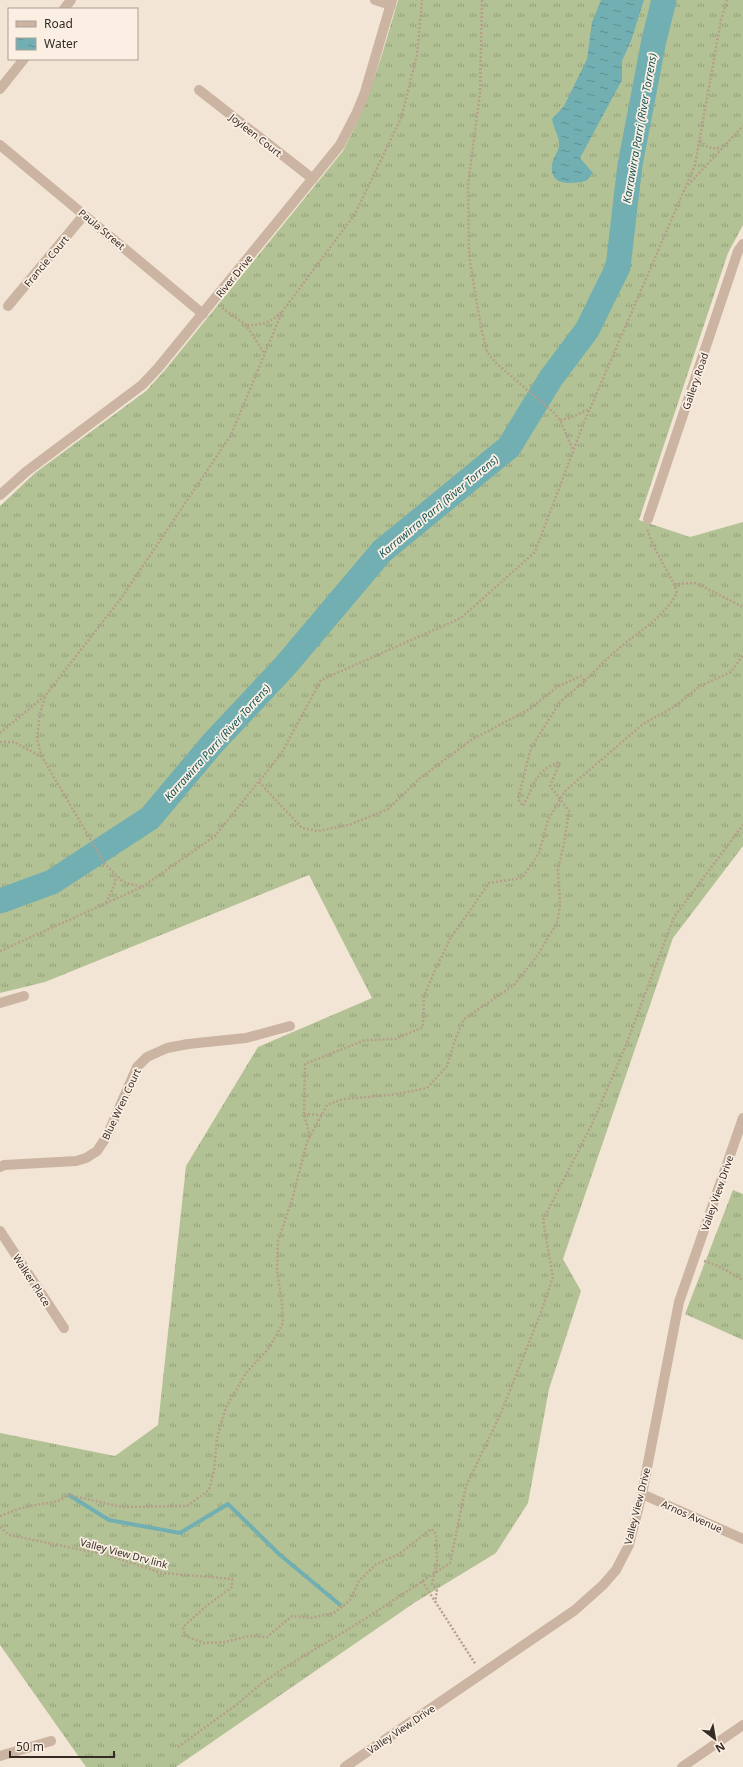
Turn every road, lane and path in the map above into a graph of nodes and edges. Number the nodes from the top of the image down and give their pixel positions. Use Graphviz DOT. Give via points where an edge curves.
graph roads {
  1 [pos="71,0"];
  2 [pos="375,0"];
  3 [pos="422,0"];
  4 [pos="482,0"];
  5 [pos="727,0"];
  6 [pos="392,3"];
  7 [pos="65,8"];
  8 [pos="23,60"];
  9 [pos="0,89"];
  10 [pos="200,90"];
  11 [pos="743,126"];
  12 [pos="700,140"];
  13 [pos="0,145"];
  14 [pos="723,148"];
  15 [pos="313,179"];
  16 [pos="686,187"];
  17 [pos="84,215"];
  18 [pos="743,244"];
  19 [pos="213,302"];
  20 [pos="8,306"];
  21 [pos="282,312"];
  22 [pos="203,314"];
  23 [pos="246,325"];
  24 [pos="264,354"];
  25 [pos="590,409"];
  26 [pos="560,420"];
  27 [pos="573,451"];
  28 [pos="0,495"];
  29 [pos="648,519"];
  30 [pos="674,584"];
  31 [pos="743,607"];
  32 [pos="743,655"];
  33 [pos="584,681"];
  34 [pos="45,696"];
  35 [pos="0,733"];
  36 [pos="0,742"];
  37 [pos="42,757"];
  38 [pos="259,782"];
  39 [pos="560,798"];
  40 [pos="743,825"];
  41 [pos="116,875"];
  42 [pos="142,887"];
  43 [pos="106,903"];
  44 [pos="0,951"];
  45 [pos="24,996"];
  46 [pos="0,1003"];
  47 [pos="290,1026"];
  48 [pos="304,1114"];
  49 [pos="322,1115"];
  50 [pos="743,1118"];
  51 [pos="310,1137"];
  52 [pos="0,1167"];
  53 [pos="0,1231"];
  54 [pos="702,1261"];
  55 [pos="743,1280"];
  56 [pos="64,1328"];
  57 [pos="642,1494"];
  58 [pos="0,1516"];
  59 [pos="0,1527"];
  60 [pos="743,1539"];
  61 [pos="434,1573"];
  62 [pos="422,1581"];
  63 [pos="435,1602"];
  64 [pos="482,1673"];
  65 [pos="741,1729"];
  66 [pos="51,1741"];
  67 [pos="178,1747"];
  68 [pos="0,1756"];
  69 [pos="345,1767"];
  70 [pos="682,1767"];
  1 -- 7 [label="street"];
  2 -- 6 [label="street"];
  3 -- 21 [label="path" via="417,55 401,118 355,214"];
  4 -- 26 [label="path" via="480,93 468,185 469,255 481,328 487,352"];
  5 -- 12 [label="path" via="721,20"];
  6 -- 15 [label="street, River Drive" via="357,112 340,144"];
  8 -- 9 [label="street"];
  10 -- 15 [label="street, Joyleen Court"];
  11 -- 14 [label="path"];
  12 -- 14 [label="path" via="706,146"];
  12 -- 16 [label="path" via="695,165"];
  13 -- 17 [label="street, Paula Street"];
  14 -- 16 [label="path"];
  15 -- 19 [label="street, River Drive"];
  16 -- 25 [label="path"];
  17 -- 20 [label="street, Francie Court"];
  17 -- 22 [label="street, Paula Street"];
  18 -- 29 [label="street, Gallery Road" via="738,251"];
  19 -- 22 [label="street, River Drive"];
  19 -- 23 [label="path"];
  21 -- 23 [label="path" via="271,322 257,326"];
  21 -- 24 [label="path"];
  22 -- 28 [label="street, River Drive" via="142,385 33,466"];
  23 -- 24 [label="path"];
  24 -- 34 [label="path" via="230,435 214,461 122,597"];
  25 -- 26 [label="path"];
  25 -- 27 [label="path"];
  26 -- 27 [label="path"];
  27 -- 38 [label="path" via="534,552 461,618 321,680 281,754"];
  29 -- 30 [label="path" via="647,527 654,547"];
  30 -- 31 [label="path" via="696,583"];
  30 -- 33 [label="path" via="676,593 671,604 655,621 616,651"];
  32 -- 39 [label="path" via="731,672 700,686 674,707 643,724"];
  33 -- 38 [label="path" via="581,676 557,687 530,709 471,740 419,779 388,809 349,825 318,831 302,828"];
  33 -- 39 [label="path" via="560,702 531,748 518,799 523,806 536,777 560,762 550,786"];
  34 -- 35 [label="path"];
  34 -- 37 [label="path" via="37,739"];
  36 -- 37 [label="path" via="14,742"];
  37 -- 41 [label="path" via="104,864"];
  38 -- 42 [label="path" via="215,836"];
  39 -- 48 [label="path" via="548,820 539,853 522,878 489,883 450,939 424,996 422,1027 396,1039 365,1040 305,1064"];
  39 -- 49 [label="path" via="569,811 558,870 560,905 557,923 537,956 514,985 464,1019 447,1066 427,1088 391,1095 342,1099 327,1105"];
  40 -- 61 [label="path" via="674,917 626,1045 592,1124 543,1220 553,1277 501,1413 466,1486 450,1563"];
  41 -- 42 [label="path" via="123,882"];
  41 -- 43 [label="path"];
  42 -- 43 [label="path"];
  43 -- 44 [label="path"];
  45 -- 46 [label="street"];
  47 -- 52 [label="street, Blue Wren Court" via="246,1038 167,1048 147,1057 137,1067 107,1136 97,1151 76,1162"];
  48 -- 49 [label="path"];
  48 -- 51 [label="path"];
  49 -- 51 [label="path"];
  50 -- 57 [label="street, Valley View Drive" via="679,1302"];
  51 -- 58 [label="path" via="278,1241 277,1270 283,1323 269,1348 246,1373 226,1407 217,1438 209,1490 187,1506 122,1507 69,1495 58,1501 21,1508"];
  53 -- 56 [label="street, Walker Place"];
  54 -- 55 [label="path" via="718,1266"];
  57 -- 60 [label="street, Arnos Avenue"];
  57 -- 64 [label="street, Valley View Drive" via="629,1545 616,1570 575,1610"];
  59 -- 61 [label="path, Valley View Drv link" via="9,1535 107,1555 162,1573 232,1579 232,1587 183,1627 185,1636 204,1643 225,1642 249,1636 267,1637 292,1616 310,1618 334,1613 350,1600 359,1581 375,1565 399,1554 431,1529 436,1534 437,1562"];
  61 -- 62 [label="path"];
  61 -- 63 [label="path, Valley View Drv link" via="432,1584 437,1592"];
  62 -- 63 [label="path"];
  62 -- 67 [label="path" via="284,1668"];
  63 -- 64 [label="path"];
  64 -- 69 [label="street, Valley View Drive"];
  65 -- 70 [label="street"];
  66 -- 68 [label="street"];
}
